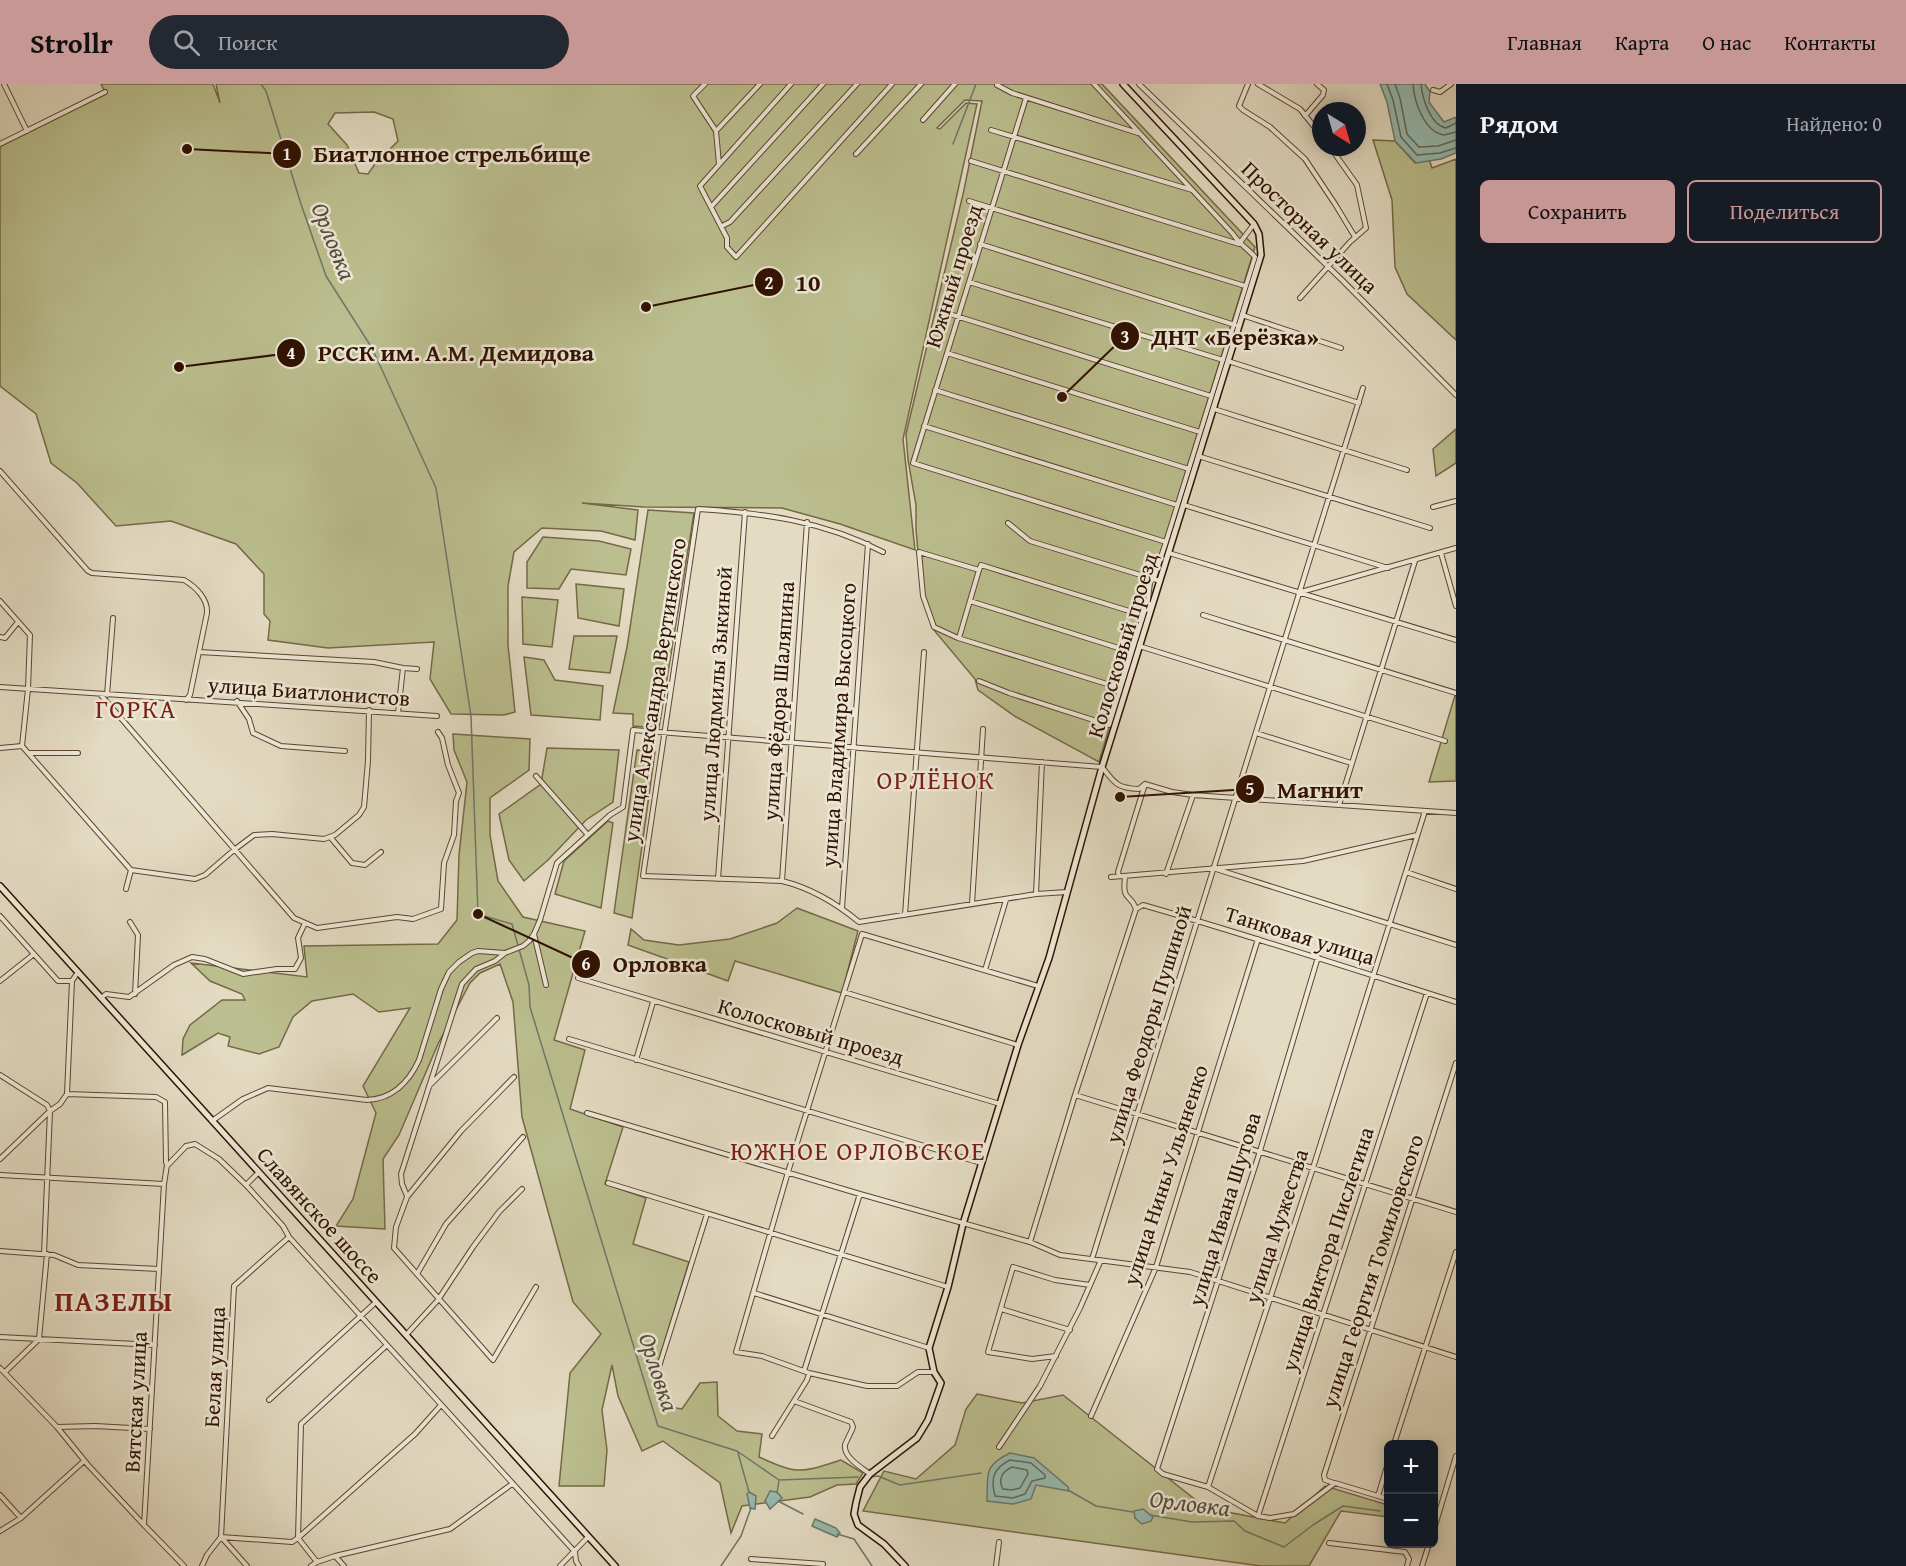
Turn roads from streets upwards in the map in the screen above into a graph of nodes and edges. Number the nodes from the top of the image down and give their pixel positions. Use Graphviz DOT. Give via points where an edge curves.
graph roads {
  1 [pos="4,84"];
  2 [pos="705,84"];
  3 [pos="760,84"];
  4 [pos="791,84"];
  5 [pos="823,84"];
  6 [pos="857,84"];
  7 [pos="892,84"];
  8 [pos="921,84"];
  9 [pos="955,84"];
  10 [pos="1094,84"];
  11 [pos="1123,84"];
  12 [pos="1139,84"];
  13 [pos="1248,84"];
  14 [pos="1258,84"];
  15 [pos="1317,84"];
  16 [pos="1451,84"];
  17 [pos="997,85"];
  18 [pos="1433,90"];
  19 [pos="105,92"];
  20 [pos="1026,98"];
  21 [pos="1305,116"];
  22 [pos="923,120"];
  23 [pos="1312,124"];
  24 [pos="991,130"];
  25 [pos="27,131"];
  26 [pos="716,131"];
  27 [pos="1139,133"];
  28 [pos="1014,136"];
  29 [pos="0,144"];
  30 [pos="856,154"];
  31 [pos="1336,156"];
  32 [pos="971,161"];
  33 [pos="719,165"];
  34 [pos="1003,171"];
  35 [pos="1192,190"];
  36 [pos="969,201"];
  37 [pos="711,207"];
  38 [pos="992,207"];
  39 [pos="1254,224"];
  40 [pos="722,226"];
  41 [pos="1355,237"];
  42 [pos="980,244"];
  43 [pos="1239,244"];
  44 [pos="1326,266"];
  45 [pos="969,282"];
  46 [pos="1245,286"];
  47 [pos="1300,298"];
  48 [pos="940,311"];
  49 [pos="1242,315"];
  50 [pos="958,317"];
  51 [pos="1236,325"];
  52 [pos="1341,348"];
  53 [pos="947,353"];
  54 [pos="1226,360"];
  55 [pos="1364,388"];
  56 [pos="935,390"];
  57 [pos="1456,395"];
  58 [pos="1211,396"];
  59 [pos="1359,403"];
  60 [pos="1213,409"];
  61 [pos="924,426"];
  62 [pos="1200,432"];
  63 [pos="1344,450"];
  64 [pos="1198,456"];
  65 [pos="1189,469"];
  66 [pos="1407,470"];
  67 [pos="0,471"];
  68 [pos="1329,497"];
  69 [pos="1456,501"];
  70 [pos="1180,505"];
  71 [pos="1433,507"];
  72 [pos="745,512"];
  73 [pos="807,522"];
  74 [pos="1008,523"];
  75 [pos="1430,528"];
  76 [pos="1166,542"];
  77 [pos="868,544"];
  78 [pos="1314,544"];
  79 [pos="1456,548"];
  80 [pos="883,552"];
  81 [pos="1169,553"];
  82 [pos="1441,553"];
  83 [pos="1415,561"];
  84 [pos="1388,568"];
  85 [pos="979,570"];
  86 [pos="1157,580"];
  87 [pos="1298,593"];
  88 [pos="0,601"];
  89 [pos="970,601"];
  90 [pos="1456,606"];
  91 [pos="1142,615"];
  92 [pos="1203,615"];
  93 [pos="113,618"];
  94 [pos="18,621"];
  95 [pos="1396,621"];
  96 [pos="0,637"];
  97 [pos="959,638"];
  98 [pos="1284,640"];
  99 [pos="1456,640"];
  100 [pos="1138,646"];
  101 [pos="199,652"];
  102 [pos="924,652"];
  103 [pos="1131,652"];
  104 [pos="403,668"];
  105 [pos="417,669"];
  106 [pos="1381,670"];
  107 [pos="979,681"];
  108 [pos="0,687"];
  109 [pos="1269,687"];
  110 [pos="1120,688"];
  111 [pos="28,689"];
  112 [pos="1456,693"];
  113 [pos="100,694"];
  114 [pos="107,695"];
  115 [pos="186,700"];
  116 [pos="237,701"];
  117 [pos="369,710"];
  118 [pos="398,713"];
  119 [pos="437,716"];
  120 [pos="1366,717"];
  121 [pos="983,729"];
  122 [pos="438,732"];
  123 [pos="1256,733"];
  124 [pos="663,734"];
  125 [pos="728,738"];
  126 [pos="1445,741"];
  127 [pos="791,742"];
  128 [pos="22,746"];
  129 [pos="854,746"];
  130 [pos="0,747"];
  131 [pos="345,751"];
  132 [pos="916,752"];
  133 [pos="30,753"];
  134 [pos="78,753"];
  135 [pos="980,756"];
  136 [pos="1042,762"];
  137 [pos="1352,763"];
  138 [pos="1102,767"];
  139 [pos="536,776"];
  140 [pos="1145,784"];
  141 [pos="1193,795"];
  142 [pos="1236,798"];
  143 [pos="1339,805"];
  144 [pos="1425,811"];
  145 [pos="1456,813"];
  146 [pos="588,835"];
  147 [pos="1417,835"];
  148 [pos="331,838"];
  149 [pos="234,850"];
  150 [pos="381,852"];
  151 [pos="1214,868"];
  152 [pos="131,870"];
  153 [pos="1406,872"];
  154 [pos="1166,874"];
  155 [pos="1119,876"];
  156 [pos="1111,877"];
  157 [pos="1125,877"];
  158 [pos="718,879"];
  159 [pos="782,881"];
  160 [pos="0,886"];
  161 [pos="126,889"];
  162 [pos="1456,889"];
  163 [pos="1067,892"];
  164 [pos="1036,894"];
  165 [pos="1006,900"];
  166 [pos="972,904"];
  167 [pos="842,908"];
  168 [pos="1136,909"];
  169 [pos="905,915"];
  170 [pos="0,916"];
  171 [pos="130,921"];
  172 [pos="1198,921"];
  173 [pos="305,923"];
  174 [pos="1389,923"];
  175 [pos="534,934"];
  176 [pos="1258,939"];
  177 [pos="1456,945"];
  178 [pos="505,953"];
  179 [pos="34,954"];
  180 [pos="1318,957"];
  181 [pos="985,970"];
  182 [pos="78,972"];
  183 [pos="1373,974"];
  184 [pos="578,978"];
  185 [pos="0,981"];
  186 [pos="72,981"];
  187 [pos="546,985"];
  188 [pos="1038,986"];
  189 [pos="844,992"];
  190 [pos="1427,993"];
  191 [pos="135,994"];
  192 [pos="101,998"];
  193 [pos="653,1002"];
  194 [pos="1456,1002"];
  195 [pos="497,1018"];
  196 [pos="568,1039"];
  197 [pos="1018,1046"];
  198 [pos="825,1052"];
  199 [pos="636,1060"];
  200 [pos="1456,1063"];
  201 [pos="0,1076"];
  202 [pos="514,1077"];
  203 [pos="429,1087"];
  204 [pos="68,1094"];
  205 [pos="1075,1095"];
  206 [pos="1000,1104"];
  207 [pos="50,1111"];
  208 [pos="807,1112"];
  209 [pos="587,1113"];
  210 [pos="1138,1115"];
  211 [pos="212,1121"];
  212 [pos="1198,1133"];
  213 [pos="522,1137"];
  214 [pos="1260,1151"];
  215 [pos="0,1159"];
  216 [pos="981,1163"];
  217 [pos="167,1165"];
  218 [pos="1312,1168"];
  219 [pos="259,1172"];
  220 [pos="788,1172"];
  221 [pos="0,1175"];
  222 [pos="49,1178"];
  223 [pos="608,1183"];
  224 [pos="1365,1183"];
  225 [pos="164,1184"];
  226 [pos="246,1185"];
  227 [pos="522,1189"];
  228 [pos="860,1194"];
  229 [pos="407,1197"];
  230 [pos="1413,1198"];
  231 [pos="1456,1212"];
  232 [pos="707,1214"];
  233 [pos="963,1224"];
  234 [pos="772,1234"];
  235 [pos="289,1237"];
  236 [pos="1030,1242"];
  237 [pos="0,1251"];
  238 [pos="1456,1252"];
  239 [pos="46,1254"];
  240 [pos="841,1255"];
  241 [pos="1092,1259"];
  242 [pos="1101,1260"];
  243 [pos="1156,1267"];
  244 [pos="159,1269"];
  245 [pos="417,1274"];
  246 [pos="1219,1282"];
  247 [pos="1090,1285"];
  248 [pos="536,1287"];
  249 [pos="948,1287"];
  250 [pos="754,1293"];
  251 [pos="439,1299"];
  252 [pos="1270,1299"];
  253 [pos="376,1302"];
  254 [pos="1001,1309"];
  255 [pos="822,1314"];
  256 [pos="1323,1314"];
  257 [pos="360,1316"];
  258 [pos="1070,1330"];
  259 [pos="1371,1330"];
  260 [pos="406,1335"];
  261 [pos="0,1337"];
  262 [pos="39,1339"];
  263 [pos="155,1345"];
  264 [pos="387,1345"];
  265 [pos="1426,1347"];
  266 [pos="929,1348"];
  267 [pos="1056,1356"];
  268 [pos="1456,1357"];
  269 [pos="0,1368"];
  270 [pos="4,1372"];
  271 [pos="807,1372"];
  272 [pos="934,1372"];
  273 [pos="269,1400"];
  274 [pos="795,1401"];
  275 [pos="441,1405"];
  276 [pos="669,1407"];
  277 [pos="1091,1416"];
  278 [pos="57,1427"];
  279 [pos="150,1429"];
  280 [pos="772,1436"];
  281 [pos="1395,1440"];
  282 [pos="999,1447"];
  283 [pos="1456,1456"];
  284 [pos="84,1460"];
  285 [pos="870,1474"];
  286 [pos="1384,1478"];
  287 [pos="1335,1483"];
  288 [pos="512,1484"];
  289 [pos="1208,1487"];
  290 [pos="0,1495"];
  291 [pos="1378,1496"];
  292 [pos="1384,1498"];
  293 [pos="1438,1505"];
  294 [pos="1258,1516"];
  295 [pos="21,1518"];
  296 [pos="144,1525"];
  297 [pos="0,1531"];
  298 [pos="221,1537"];
  299 [pos="588,1537"];
  300 [pos="298,1538"];
  301 [pos="999,1542"];
  302 [pos="1329,1544"];
  303 [pos="1429,1548"];
  304 [pos="575,1551"];
  305 [pos="335,1556"];
  306 [pos="751,1559"];
  307 [pos="317,1562"];
  308 [pos="184,1566"];
  309 [pos="202,1566"];
  310 [pos="247,1566"];
  311 [pos="311,1566"];
  312 [pos="344,1566"];
  313 [pos="560,1566"];
  314 [pos="579,1566"];
  315 [pos="615,1566"];
  316 [pos="822,1566"];
  317 [pos="905,1566"];
  318 [pos="996,1566"];
  319 [pos="1407,1566"];
  320 [pos="1422,1566"];
  1 -- 25 [label="street"];
  2 -- 26 [label="street" via="693,96"];
  3 -- 26 [label="street"];
  4 -- 33 [label="street"];
  5 -- 37 [label="street"];
  6 -- 40 [label="street" via="730,222"];
  7 -- 40 [label="street" via="736,257 727,247"];
  8 -- 30 [label="street"];
  9 -- 22 [label="street"];
  10 -- 27 [label="street"];
  11 -- 39 [label="street"];
  12 -- 44 [label="street, Просторная улица"];
  13 -- 41 [label="street" via="1239,105 1305,159"];
  14 -- 21 [label="street"];
  15 -- 21 [label="street" via="1323,94"];
  16 -- 18 [label="street" via="1440,92"];
  17 -- 20 [label="street"];
  19 -- 25 [label="street"];
  20 -- 27 [label="street"];
  20 -- 28 [label="street, Южный проезд"];
  21 -- 23 [label="street"];
  24 -- 28 [label="street"];
  25 -- 29 [label="street"];
  26 -- 33 [label="street"];
  27 -- 35 [label="street"];
  28 -- 34 [label="street, Южный проезд"];
  28 -- 35 [label="street"];
  31 -- 41 [label="street" via="1357,185 1366,228"];
  32 -- 34 [label="street"];
  33 -- 37 [label="street" via="700,186"];
  34 -- 38 [label="street, Южный проезд"];
  34 -- 43 [label="street"];
  35 -- 43 [label="street"];
  36 -- 38 [label="street"];
  37 -- 40 [label="street"];
  38 -- 42 [label="street, Южный проезд"];
  38 -- 46 [label="street"];
  39 -- 43 [label="street"];
  39 -- 49 [label="street, Колосковый проезд" via="1261,255"];
  41 -- 44 [label="street"];
  42 -- 45 [label="street, Южный проезд"];
  42 -- 51 [label="street"];
  43 -- 46 [label="street" via="1255,257"];
  44 -- 47 [label="street"];
  44 -- 57 [label="street, Просторная улица"];
  45 -- 50 [label="street, Южный проезд"];
  45 -- 54 [label="street"];
  46 -- 51 [label="street"];
  48 -- 50 [label="street"];
  49 -- 51 [label="street, Колосковый проезд"];
  49 -- 52 [label="street"];
  50 -- 53 [label="street, Южный проезд"];
  50 -- 58 [label="street"];
  51 -- 54 [label="street, Колосковый проезд"];
  53 -- 56 [label="street, Южный проезд"];
  53 -- 62 [label="street"];
  54 -- 58 [label="street"];
  54 -- 59 [label="street"];
  54 -- 60 [label="street, Колосковый проезд"];
  55 -- 59 [label="street, улица Феодоры Пушиной"];
  56 -- 61 [label="street, Южный проезд"];
  56 -- 65 [label="street"];
  58 -- 62 [label="street"];
  59 -- 63 [label="street, улица Феодоры Пушиной"];
  60 -- 63 [label="street"];
  60 -- 64 [label="street, Колосковый проезд"];
  61 -- 70 [label="street"];
  61 -- 76 [label="street, Южный проезд" via="913,463"];
  62 -- 65 [label="street"];
  63 -- 66 [label="street"];
  63 -- 68 [label="street, улица Феодоры Пушиной"];
  64 -- 68 [label="street"];
  64 -- 70 [label="street, Колосковый проезд"];
  65 -- 70 [label="street"];
  67 -- 101 [label="street" via="88,571 184,580 193,586 208,604"];
  68 -- 75 [label="street"];
  68 -- 78 [label="street, улица Феодоры Пушиной"];
  69 -- 71 [label="street"];
  70 -- 76 [label="street"];
  70 -- 78 [label="street"];
  70 -- 81 [label="street, Колосковый проезд"];
  72 -- 73 [label="street"];
  72 -- 124 [label="street, улица Александра Вертинского" via="698,509"];
  72 -- 125 [label="street, улица Людмилы Зыкиной"];
  73 -- 77 [label="street"];
  73 -- 127 [label="street, улица Фёдора Шаляпина"];
  74 -- 86 [label="street" via="1030,541"];
  76 -- 86 [label="street"];
  77 -- 80 [label="street"];
  77 -- 129 [label="street, улица Владимира Высоцкого"];
  78 -- 84 [label="street"];
  78 -- 87 [label="street, улица Феодоры Пушиной"];
  79 -- 82 [label="street"];
  81 -- 86 [label="street, Колосковый проезд"];
  81 -- 87 [label="street"];
  82 -- 83 [label="street"];
  82 -- 90 [label="street"];
  83 -- 84 [label="street"];
  83 -- 95 [label="street"];
  84 -- 87 [label="street"];
  85 -- 89 [label="street"];
  85 -- 91 [label="street" via="981,565"];
  85 -- 97 [label="street" via="919,552 923,596 934,627"];
  86 -- 91 [label="street" via="1150,582"];
  86 -- 100 [label="street, Колосковый проезд"];
  87 -- 95 [label="street"];
  87 -- 98 [label="street, улица Феодоры Пушиной"];
  88 -- 94 [label="street"];
  89 -- 97 [label="street"];
  89 -- 103 [label="street"];
  91 -- 103 [label="street"];
  92 -- 98 [label="street"];
  93 -- 114 [label="street"];
  94 -- 96 [label="street" via="5,638"];
  94 -- 111 [label="street" via="30,635"];
  95 -- 99 [label="street"];
  95 -- 106 [label="street"];
  97 -- 110 [label="street"];
  98 -- 106 [label="street"];
  98 -- 109 [label="street, улица Феодоры Пушиной"];
  100 -- 109 [label="street"];
  100 -- 138 [label="street, Колосковый проезд"];
  101 -- 104 [label="street" via="374,662"];
  101 -- 115 [label="street"];
  102 -- 132 [label="street"];
  103 -- 110 [label="street"];
  104 -- 105 [label="street"];
  104 -- 118 [label="street"];
  106 -- 112 [label="street"];
  106 -- 120 [label="street"];
  107 -- 110 [label="street" via="1109,725"];
  108 -- 111 [label="street, улица Биатлонистов"];
  109 -- 120 [label="street"];
  109 -- 123 [label="street, улица Феодоры Пушиной"];
  111 -- 113 [label="street, улица Биатлонистов"];
  111 -- 128 [label="street"];
  113 -- 114 [label="street, улица Биатлонистов"];
  113 -- 149 [label="street"];
  114 -- 115 [label="street, улица Биатлонистов"];
  115 -- 116 [label="street, улица Биатлонистов"];
  116 -- 117 [label="street, улица Биатлонистов"];
  116 -- 131 [label="street" via="253,733 276,746"];
  117 -- 118 [label="street, улица Биатлонистов"];
  117 -- 148 [label="street" via="362,812"];
  118 -- 119 [label="street, улица Биатлонистов"];
  120 -- 126 [label="street"];
  120 -- 137 [label="street"];
  121 -- 135 [label="street"];
  122 -- 173 [label="street" via="459,793 454,835 444,863 441,909 413,919 317,928"];
  123 -- 137 [label="street"];
  123 -- 142 [label="street, улица Феодоры Пушиной"];
  124 -- 125 [label="street"];
  124 -- 146 [label="street" via="633,730 623,807"];
  124 -- 158 [label="street, улица Александра Вертинского" via="643,876"];
  125 -- 127 [label="street"];
  125 -- 158 [label="street, улица Людмилы Зыкиной"];
  127 -- 129 [label="street"];
  127 -- 159 [label="street, улица Фёдора Шаляпина"];
  128 -- 130 [label="street"];
  128 -- 133 [label="street"];
  129 -- 132 [label="street"];
  129 -- 167 [label="street, улица Владимира Высоцкого"];
  132 -- 135 [label="street"];
  132 -- 169 [label="street"];
  133 -- 134 [label="street"];
  133 -- 152 [label="street"];
  135 -- 136 [label="street"];
  135 -- 166 [label="street"];
  136 -- 138 [label="street"];
  136 -- 164 [label="street"];
  137 -- 143 [label="street"];
  138 -- 140 [label="street" via="1113,783 1121,787 1139,789"];
  138 -- 163 [label="street, Колосковый проезд"];
  139 -- 146 [label="street"];
  140 -- 141 [label="street"];
  140 -- 155 [label="street"];
  141 -- 142 [label="street"];
  141 -- 154 [label="street"];
  142 -- 143 [label="street"];
  142 -- 151 [label="street, улица Феодоры Пушиной"];
  143 -- 144 [label="street"];
  144 -- 145 [label="street"];
  144 -- 147 [label="street, улица Мужества"];
  146 -- 175 [label="street" via="557,863"];
  147 -- 151 [label="street" via="1303,861"];
  147 -- 153 [label="street, улица Мужества"];
  148 -- 149 [label="street" via="254,835"];
  148 -- 150 [label="street" via="352,863 365,865"];
  149 -- 152 [label="street" via="195,879"];
  149 -- 173 [label="street" via="294,918"];
  151 -- 154 [label="street"];
  151 -- 172 [label="street, улица Феодоры Пушиной"];
  151 -- 174 [label="street"];
  152 -- 161 [label="street"];
  153 -- 162 [label="street"];
  153 -- 174 [label="street, улица Мужества"];
  154 -- 157 [label="street"];
  155 -- 156 [label="street"];
  155 -- 157 [label="street"];
  157 -- 168 [label="street" via="1123,891"];
  158 -- 159 [label="street"];
  159 -- 167 [label="street" via="803,886"];
  160 -- 182 [label="street, Славянское шоссе"];
  163 -- 164 [label="street"];
  163 -- 188 [label="street, Колосковый проезд"];
  164 -- 165 [label="street"];
  165 -- 166 [label="street"];
  165 -- 181 [label="street"];
  166 -- 169 [label="street"];
  167 -- 169 [label="street" via="859,922"];
  168 -- 172 [label="street, Танковая улица" via="1143,905"];
  168 -- 205 [label="street"];
  170 -- 179 [label="street"];
  171 -- 191 [label="street" via="138,935"];
  172 -- 176 [label="street, Танковая улица"];
  172 -- 210 [label="street, улица Феодоры Пушиной"];
  173 -- 191 [label="street" via="298,938 301,958 295,969 243,974 192,957 174,965"];
  174 -- 177 [label="street"];
  174 -- 183 [label="street, улица Мужества"];
  175 -- 178 [label="street" via="523,946"];
  175 -- 187 [label="street"];
  176 -- 180 [label="street, Танковая улица"];
  176 -- 212 [label="street, улица Нины Ульяненко"];
  178 -- 203 [label="street" via="476,969 462,984"];
  178 -- 211 [label="street" via="472,953 449,972 419,1060 394,1091 367,1100 267,1089 243,1099"];
  179 -- 185 [label="street"];
  179 -- 186 [label="street" via="58,981"];
  180 -- 183 [label="street, Танковая улица"];
  180 -- 214 [label="street, улица Ивана Шутова"];
  181 -- 188 [label="street"];
  181 -- 189 [label="street" via="862,934"];
  182 -- 186 [label="street"];
  182 -- 192 [label="street, Славянское шоссе"];
  183 -- 190 [label="street, Танковая улица"];
  183 -- 218 [label="street, улица Мужества"];
  184 -- 193 [label="street, Колосковый проезд"];
  186 -- 204 [label="street"];
  188 -- 197 [label="street, Колосковый проезд"];
  189 -- 197 [label="street, Колосковый проезд"];
  189 -- 198 [label="street"];
  190 -- 194 [label="street, Танковая улица"];
  190 -- 224 [label="street, улица Виктора Пислегина"];
  191 -- 192 [label="street" via="124,998 106,994"];
  192 -- 211 [label="street, Славянское шоссе"];
  193 -- 198 [label="street, Колосковый проезд"];
  193 -- 199 [label="street"];
  195 -- 203 [label="street"];
  196 -- 199 [label="street"];
  197 -- 206 [label="street, Колосковый проезд"];
  198 -- 206 [label="street, Колосковый проезд"];
  198 -- 208 [label="street"];
  199 -- 208 [label="street"];
  200 -- 230 [label="street, улица Георгия Томиловского"];
  201 -- 207 [label="street" via="47,1105"];
  202 -- 229 [label="street" via="461,1131"];
  203 -- 229 [label="street" via="401,1174"];
  204 -- 207 [label="street"];
  204 -- 217 [label="street, Вятская улица" via="156,1097 165,1102"];
  205 -- 210 [label="street"];
  205 -- 236 [label="street"];
  206 -- 216 [label="street, Колосковый проезд"];
  207 -- 215 [label="street"];
  207 -- 222 [label="street"];
  208 -- 216 [label="street"];
  208 -- 220 [label="street"];
  209 -- 220 [label="street"];
  210 -- 212 [label="street"];
  210 -- 241 [label="street, улица Феодоры Пушиной"];
  211 -- 219 [label="street, Славянское шоссе"];
  212 -- 214 [label="street"];
  212 -- 243 [label="street, улица Нины Ульяненко"];
  213 -- 245 [label="street" via="446,1224"];
  214 -- 218 [label="street"];
  214 -- 246 [label="street, улица Ивана Шутова"];
  216 -- 233 [label="street, Колосковый проезд"];
  217 -- 225 [label="street, Вятская улица"];
  217 -- 226 [label="street" via="186,1146 195,1144 219,1159"];
  218 -- 224 [label="street"];
  218 -- 252 [label="street, улица Мужества"];
  219 -- 226 [label="street"];
  219 -- 253 [label="street, Славянское шоссе"];
  220 -- 228 [label="street"];
  220 -- 234 [label="street"];
  221 -- 222 [label="street"];
  222 -- 225 [label="street"];
  222 -- 239 [label="street"];
  223 -- 232 [label="street"];
  224 -- 230 [label="street"];
  224 -- 256 [label="street, улица Виктора Пислегина"];
  225 -- 244 [label="street, Вятская улица"];
  226 -- 235 [label="street"];
  227 -- 251 [label="street" via="499,1212"];
  228 -- 233 [label="street"];
  228 -- 240 [label="street"];
  229 -- 245 [label="street" via="396,1227 394,1248"];
  230 -- 231 [label="street"];
  230 -- 259 [label="street, улица Георгия Томиловского"];
  232 -- 234 [label="street"];
  232 -- 276 [label="street" via="657,1373"];
  233 -- 236 [label="street"];
  233 -- 249 [label="street, Колосковый проезд"];
  234 -- 240 [label="street"];
  234 -- 250 [label="street"];
  235 -- 257 [label="street"];
  235 -- 298 [label="street, Белая улица" via="234,1286"];
  236 -- 241 [label="street" via="1060,1255"];
  237 -- 239 [label="street"];
  238 -- 265 [label="street"];
  239 -- 244 [label="street" via="78,1265"];
  239 -- 262 [label="street"];
  240 -- 249 [label="street"];
  240 -- 255 [label="street"];
  241 -- 242 [label="street"];
  242 -- 243 [label="street"];
  242 -- 247 [label="street"];
  243 -- 246 [label="street" via="1190,1272"];
  243 -- 277 [label="street, улица Нины Ульяненко"];
  244 -- 263 [label="street, Вятская улица"];
  245 -- 251 [label="street"];
  246 -- 252 [label="street"];
  246 -- 289 [label="street, улица Ивана Шутова" via="1158,1469 1162,1474"];
  247 -- 254 [label="street" via="1013,1267"];
  247 -- 258 [label="street"];
  248 -- 251 [label="street" via="493,1360"];
  249 -- 266 [label="street, Колосковый проезд"];
  250 -- 255 [label="street"];
  250 -- 271 [label="street" via="736,1352 762,1356"];
  251 -- 260 [label="street"];
  252 -- 256 [label="street"];
  252 -- 289 [label="street, улица Мужества"];
  253 -- 257 [label="street"];
  253 -- 260 [label="street, Славянское шоссе"];
  254 -- 258 [label="street"];
  254 -- 267 [label="street" via="988,1352 1032,1359"];
  255 -- 266 [label="street"];
  255 -- 271 [label="street"];
  256 -- 259 [label="street"];
  256 -- 294 [label="street, улица Виктора Пислегина"];
  257 -- 264 [label="street"];
  257 -- 273 [label="street"];
  258 -- 267 [label="street"];
  259 -- 265 [label="street"];
  259 -- 287 [label="street, улица Георгия Томиловского" via="1324,1474 1325,1480"];
  260 -- 299 [label="street, Славянское шоссе"];
  261 -- 262 [label="street"];
  262 -- 263 [label="street"];
  262 -- 270 [label="street"];
  263 -- 279 [label="street, Вятская улица"];
  264 -- 275 [label="street"];
  264 -- 300 [label="street" via="301,1424"];
  265 -- 268 [label="street"];
  265 -- 281 [label="street"];
  266 -- 272 [label="street, Колосковый проезд"];
  267 -- 282 [label="street"];
  269 -- 270 [label="street"];
  270 -- 278 [label="street"];
  271 -- 272 [label="street" via="867,1386 897,1386 918,1372"];
  271 -- 274 [label="street" via="807,1380"];
  272 -- 285 [label="street, Колосковый проезд" via="941,1383 917,1438"];
  274 -- 280 [label="street"];
  274 -- 285 [label="street" via="851,1422 846,1452"];
  275 -- 288 [label="street"];
  275 -- 300 [label="street" via="415,1434"];
  278 -- 279 [label="street"];
  278 -- 284 [label="street"];
  279 -- 296 [label="street, Вятская улица"];
  283 -- 293 [label="street"];
  284 -- 295 [label="street"];
  284 -- 296 [label="street"];
  285 -- 317 [label="street, Колосковый проезд" via="860,1487 854,1515 858,1525"];
  286 -- 291 [label="street"];
  287 -- 291 [label="street"];
  287 -- 294 [label="street" via="1294,1514"];
  288 -- 304 [label="street"];
  288 -- 305 [label="street" via="450,1529"];
  289 -- 294 [label="street"];
  290 -- 295 [label="street"];
  291 -- 292 [label="street"];
  295 -- 297 [label="street"];
  296 -- 308 [label="street"];
  298 -- 300 [label="street" via="292,1542"];
  298 -- 309 [label="street"];
  298 -- 310 [label="street"];
  299 -- 304 [label="street"];
  299 -- 315 [label="street, Славянское шоссе"];
  300 -- 307 [label="street"];
  301 -- 318 [label="street"];
  302 -- 319 [label="street" via="1405,1552"];
  303 -- 320 [label="street"];
  304 -- 313 [label="street"];
  304 -- 314 [label="street"];
  305 -- 307 [label="street"];
  305 -- 312 [label="street"];
  306 -- 316 [label="street"];
  307 -- 311 [label="street"];
}
